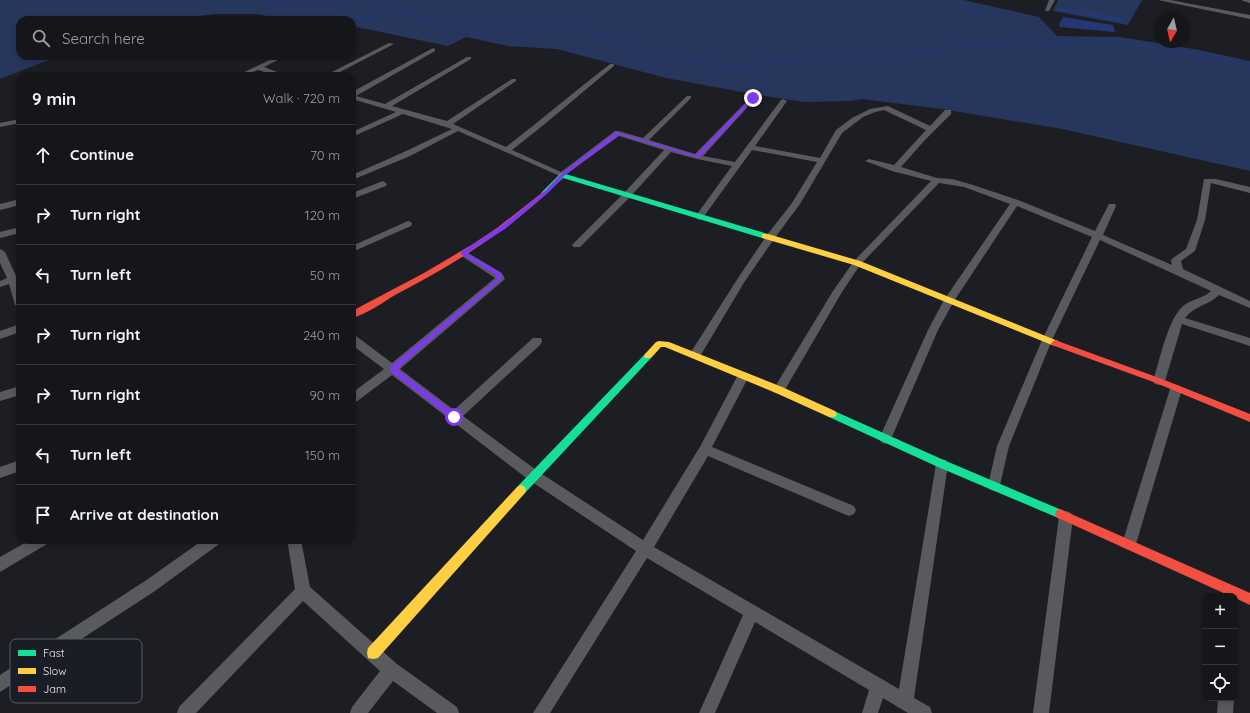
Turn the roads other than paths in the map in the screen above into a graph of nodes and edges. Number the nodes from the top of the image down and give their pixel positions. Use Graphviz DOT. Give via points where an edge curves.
graph roads {
  1 [pos="1052,0"];
  2 [pos="1161,0"];
  3 [pos="1245,0"];
  4 [pos="1250,1"];
  5 [pos="1047,10"];
  6 [pos="1250,17"];
  7 [pos="391,44"];
  8 [pos="433,50"];
  9 [pos="469,58"];
  10 [pos="275,60"];
  11 [pos="612,65"];
  12 [pos="259,68"];
  13 [pos="249,72"];
  14 [pos="272,72"];
  15 [pos="335,72"];
  16 [pos="514,80"];
  17 [pos="356,95"];
  18 [pos="689,97"];
  19 [pos="356,98"];
  20 [pos="753,98"];
  21 [pos="783,101"];
  22 [pos="385,107"];
  23 [pos="401,112"];
  24 [pos="948,112"];
  25 [pos="16,122"];
  26 [pos="448,124"];
  27 [pos="0,125"];
  28 [pos="457,128"];
  29 [pos="931,129"];
  30 [pos="356,133"];
  31 [pos="644,141"];
  32 [pos="750,147"];
  33 [pos="670,148"];
  34 [pos="507,150"];
  35 [pos="697,157"];
  36 [pos="823,161"];
  37 [pos="870,161"];
  38 [pos="737,166"];
  39 [pos="895,169"];
  40 [pos="562,175"];
  41 [pos="356,176"];
  42 [pos="937,180"];
  43 [pos="383,184"];
  44 [pos="1250,190"];
  45 [pos="356,194"];
  46 [pos="627,195"];
  47 [pos="1015,202"];
  48 [pos="16,203"];
  49 [pos="1112,206"];
  50 [pos="0,207"];
  51 [pos="699,217"];
  52 [pos="408,224"];
  53 [pos="16,231"];
  54 [pos="0,235"];
  55 [pos="1097,235"];
  56 [pos="770,237"];
  57 [pos="576,245"];
  58 [pos="356,247"];
  59 [pos="0,252"];
  60 [pos="463,253"];
  61 [pos="857,263"];
  62 [pos="1178,271"];
  63 [pos="16,278"];
  64 [pos="16,280"];
  65 [pos="0,284"];
  66 [pos="1218,290"];
  67 [pos="949,300"];
  68 [pos="1250,305"];
  69 [pos="356,314"];
  70 [pos="1178,319"];
  71 [pos="16,329"];
  72 [pos="0,334"];
  73 [pos="1047,340"];
  74 [pos="537,341"];
  75 [pos="356,342"];
  76 [pos="1250,342"];
  77 [pos="696,356"];
  78 [pos="392,369"];
  79 [pos="743,376"];
  80 [pos="1159,382"];
  81 [pos="1176,389"];
  82 [pos="779,390"];
  83 [pos="16,391"];
  84 [pos="356,396"];
  85 [pos="0,397"];
  86 [pos="454,417"];
  87 [pos="1250,418"];
  88 [pos="885,439"];
  89 [pos="705,449"];
  90 [pos="942,464"];
  91 [pos="16,467"];
  92 [pos="0,473"];
  93 [pos="534,476"];
  94 [pos="994,485"];
  95 [pos="849,510"];
  96 [pos="1066,517"];
  97 [pos="35,544"];
  98 [pos="208,544"];
  99 [pos="295,544"];
  100 [pos="1129,544"];
  101 [pos="645,548"];
  102 [pos="0,565"];
  103 [pos="303,591"];
  104 [pos="1229,593"];
  105 [pos="1238,596"];
  106 [pos="1250,599"];
  107 [pos="752,612"];
  108 [pos="69,639"];
  109 [pos="373,653"];
  110 [pos="391,670"];
  111 [pos="10,677"];
  112 [pos="0,684"];
  113 [pos="878,686"];
  114 [pos="905,701"];
  115 [pos="1226,701"];
  116 [pos="185,713"];
  117 [pos="358,713"];
  118 [pos="451,713"];
  119 [pos="541,713"];
  120 [pos="707,713"];
  121 [pos="870,713"];
  122 [pos="924,713"];
  123 [pos="1041,713"];
  124 [pos="1225,713"];
  1 -- 5 [label="street"];
  2 -- 6 [label="street"];
  3 -- 4 [label="street"];
  7 -- 15 [label="street"];
  8 -- 17 [label="street"];
  9 -- 22 [label="street"];
  10 -- 12 [label="street"];
  11 -- 34 [label="street"];
  12 -- 13 [label="street"];
  12 -- 14 [label="street"];
  16 -- 26 [label="street"];
  18 -- 31 [label="street"];
  19 -- 22 [label="street"];
  20 -- 35 [label="street"];
  21 -- 32 [label="street"];
  22 -- 23 [label="street"];
  23 -- 26 [label="street"];
  23 -- 30 [label="street"];
  24 -- 29 [label="street"];
  25 -- 27 [label="street"];
  26 -- 28 [label="street"];
  28 -- 34 [label="street"];
  28 -- 41 [label="street"];
  29 -- 36 [label="street" via="890,110 878,109 846,124"];
  29 -- 39 [label="street"];
  31 -- 33 [label="street"];
  31 -- 40 [label="street" via="618,133"];
  32 -- 36 [label="street"];
  32 -- 38 [label="street"];
  33 -- 35 [label="street"];
  33 -- 46 [label="street"];
  34 -- 40 [label="street"];
  35 -- 38 [label="street"];
  36 -- 56 [label="street" via="796,204"];
  37 -- 39 [label="street"];
  38 -- 51 [label="street"];
  39 -- 42 [label="street"];
  40 -- 46 [label="street"];
  40 -- 60 [label="street" via="548,191 503,228"];
  42 -- 47 [label="street" via="950,180"];
  42 -- 61 [label="street"];
  43 -- 45 [label="street"];
  44 -- 62 [label="street" via="1216,181 1206,181 1201,220 1190,251 1176,260"];
  46 -- 51 [label="street"];
  46 -- 57 [label="street"];
  47 -- 55 [label="street"];
  47 -- 67 [label="street"];
  48 -- 50 [label="street"];
  49 -- 55 [label="street"];
  51 -- 56 [label="street"];
  52 -- 58 [label="street"];
  53 -- 54 [label="street"];
  55 -- 62 [label="street"];
  55 -- 73 [label="street"];
  56 -- 61 [label="street"];
  56 -- 77 [label="street"];
  59 -- 63 [label="street"];
  60 -- 69 [label="street"];
  60 -- 78 [label="street" via="499,274 500,279"];
  61 -- 67 [label="street"];
  61 -- 82 [label="street"];
  62 -- 66 [label="street"];
  64 -- 65 [label="street"];
  66 -- 68 [label="street"];
  66 -- 70 [label="street" via="1202,302 1187,308"];
  67 -- 73 [label="street"];
  67 -- 88 [label="street"];
  70 -- 76 [label="street"];
  70 -- 80 [label="street"];
  71 -- 72 [label="street"];
  73 -- 80 [label="street"];
  73 -- 94 [label="street" via="1003,446"];
  74 -- 86 [label="street"];
  75 -- 78 [label="street"];
  77 -- 79 [label="street"];
  77 -- 93 [label="street" via="666,344 659,344"];
  78 -- 84 [label="street"];
  78 -- 86 [label="street"];
  79 -- 82 [label="street"];
  79 -- 89 [label="street"];
  80 -- 81 [label="street"];
  81 -- 87 [label="street"];
  81 -- 100 [label="street"];
  82 -- 88 [label="street"];
  83 -- 85 [label="street"];
  86 -- 93 [label="street"];
  88 -- 90 [label="street"];
  89 -- 95 [label="street"];
  89 -- 101 [label="street"];
  90 -- 94 [label="street"];
  90 -- 114 [label="street"];
  91 -- 92 [label="street"];
  93 -- 101 [label="street"];
  93 -- 109 [label="street"];
  94 -- 96 [label="street"];
  96 -- 100 [label="street"];
  96 -- 123 [label="street"];
  97 -- 102 [label="street"];
  98 -- 108 [label="street"];
  99 -- 103 [label="street"];
  100 -- 104 [label="street"];
  101 -- 107 [label="street"];
  101 -- 119 [label="street"];
  103 -- 109 [label="street"];
  103 -- 116 [label="street"];
  105 -- 106 [label="street"];
  107 -- 113 [label="street"];
  107 -- 120 [label="street"];
  109 -- 110 [label="street"];
  110 -- 117 [label="street"];
  110 -- 118 [label="street"];
  111 -- 112 [label="street"];
  113 -- 114 [label="street"];
  113 -- 121 [label="street"];
  114 -- 122 [label="street"];
  115 -- 124 [label="street"];
}
